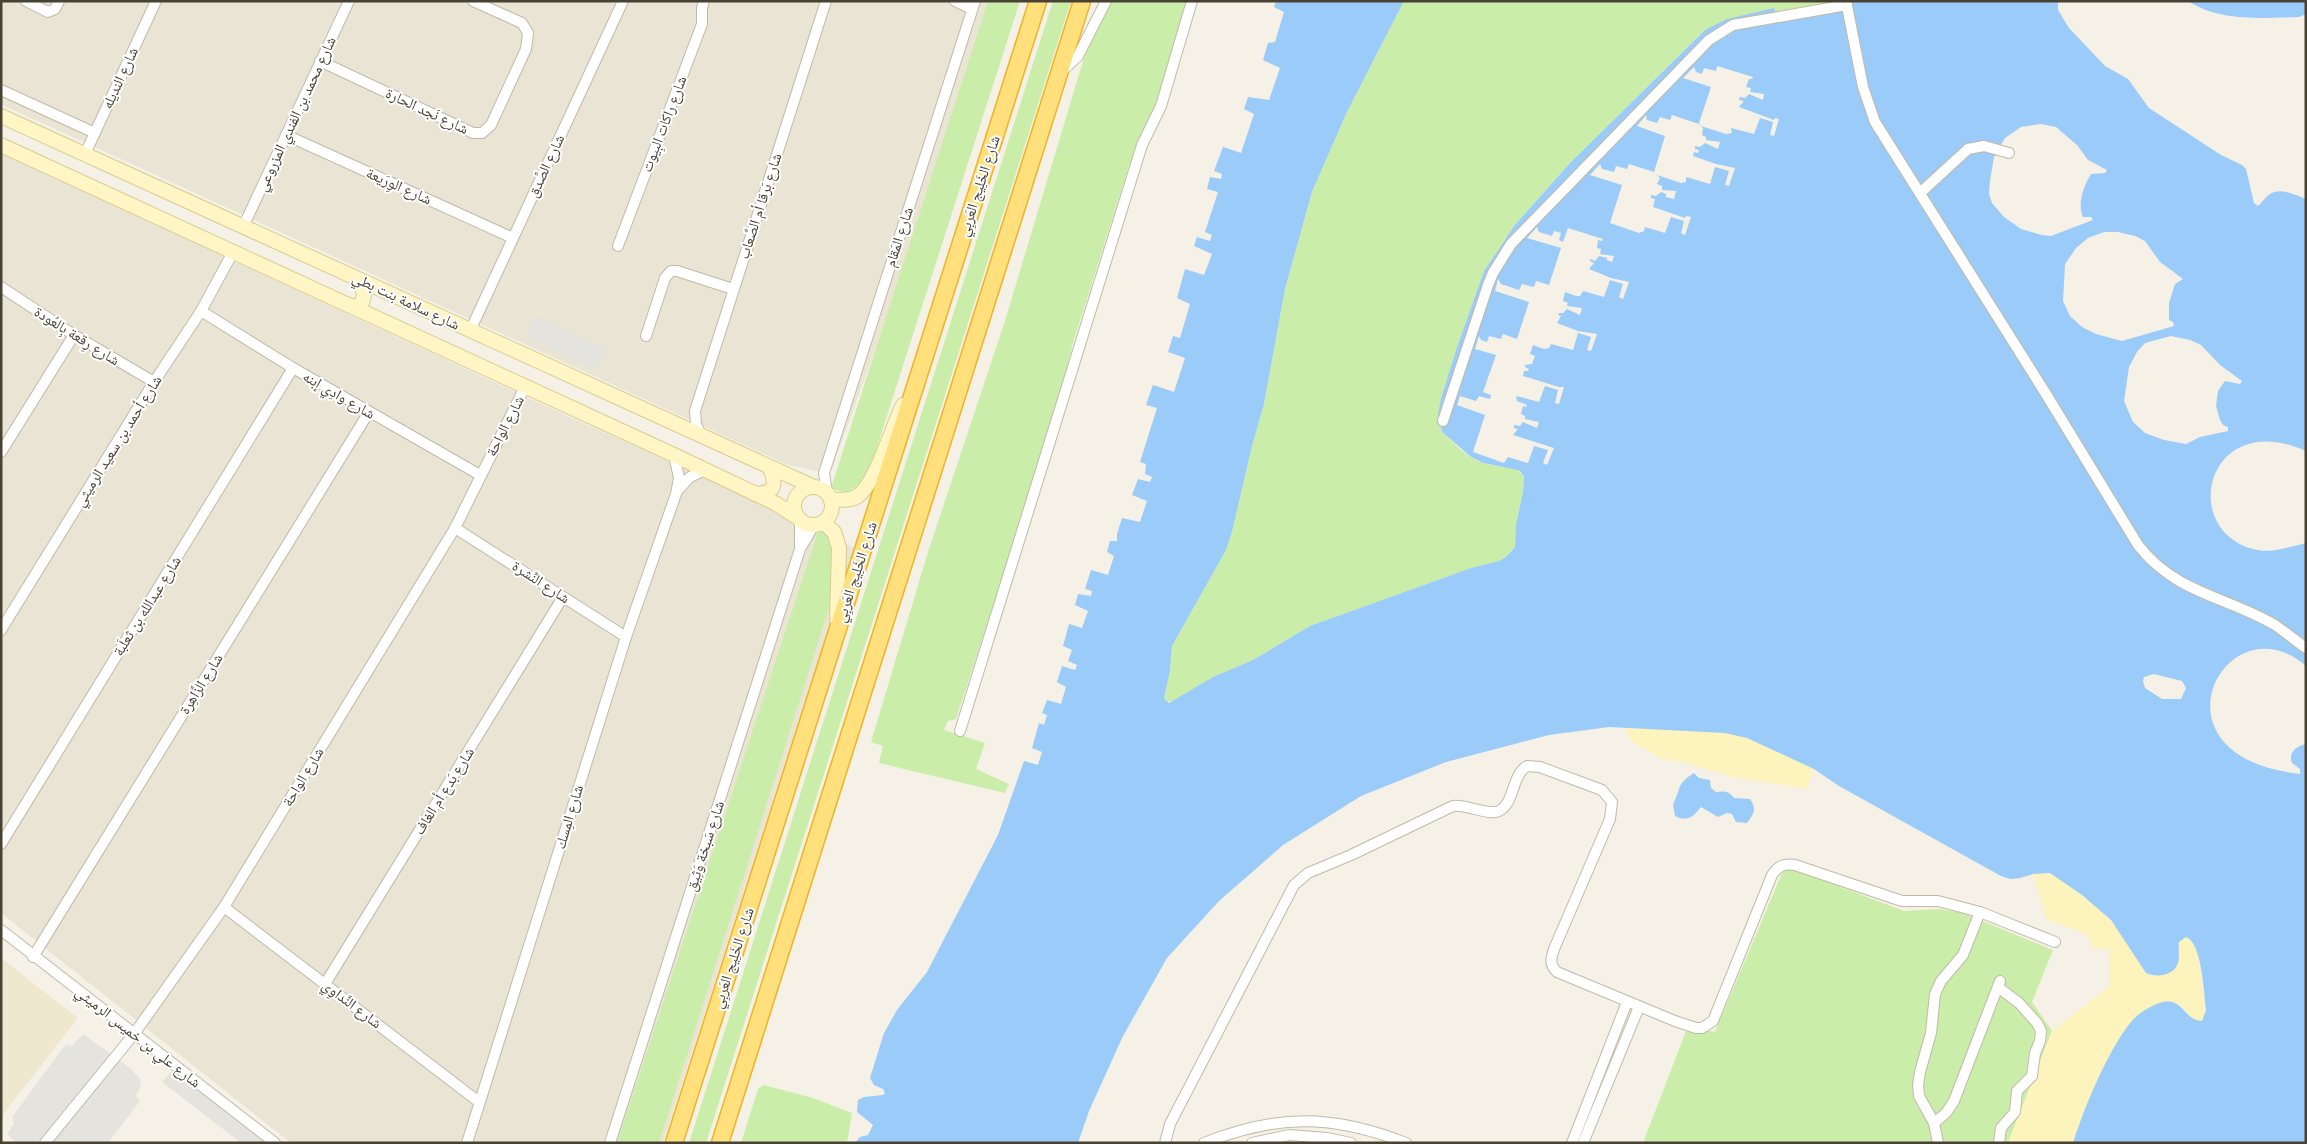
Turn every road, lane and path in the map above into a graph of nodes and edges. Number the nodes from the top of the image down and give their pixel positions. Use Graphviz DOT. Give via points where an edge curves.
graph roads {
  1 [pos="26,1"];
  2 [pos="59,1"];
  3 [pos="156,1"];
  4 [pos="349,1"];
  5 [pos="473,1"];
  6 [pos="623,1"];
  7 [pos="704,1"];
  8 [pos="826,1"];
  9 [pos="955,1"];
  10 [pos="1038,1"];
  11 [pos="1082,1"];
  12 [pos="1106,1"];
  13 [pos="1192,1"];
  14 [pos="1846,3"];
  15 [pos="973,5"];
  16 [pos="320,62"];
  17 [pos="1058,76"];
  18 [pos="1,90"];
  19 [pos="1,116"];
  20 [pos="95,133"];
  21 [pos="286,135"];
  22 [pos="1,145"];
  23 [pos="2007,152"];
  24 [pos="85,154"];
  25 [pos="1920,193"];
  26 [pos="243,227"];
  27 [pos="513,238"];
  28 [pos="618,246"];
  29 [pos="232,252"];
  30 [pos="360,280"];
  31 [pos="1,287"];
  32 [pos="733,289"];
  33 [pos="347,305"];
  34 [pos="201,311"];
  35 [pos="470,331"];
  36 [pos="74,335"];
  37 [pos="646,336"];
  38 [pos="293,368"];
  39 [pos="154,382"];
  40 [pos="525,387"];
  41 [pos="914,392"];
  42 [pos="695,411"];
  43 [pos="369,412"];
  44 [pos="1443,422"];
  45 [pos="675,424"];
  46 [pos="702,436"];
  47 [pos="1,452"];
  48 [pos="674,455"];
  49 [pos="770,468"];
  50 [pos="704,470"];
  51 [pos="824,473"];
  52 [pos="480,475"];
  53 [pos="813,486"];
  54 [pos="676,494"];
  55 [pos="755,494"];
  56 [pos="829,496"];
  57 [pos="799,518"];
  58 [pos="818,523"];
  59 [pos="455,528"];
  60 [pos="800,549"];
  61 [pos="563,597"];
  62 [pos="837,629"];
  63 [pos="1,630"];
  64 [pos="626,637"];
  65 [pos="2306,648"];
  66 [pos="960,731"];
  67 [pos="1,844"];
  68 [pos="224,907"];
  69 [pos="1980,912"];
  70 [pos="1,930"];
  71 [pos="2055,942"];
  72 [pos="33,956"];
  73 [pos="325,984"];
  74 [pos="1627,1002"];
  75 [pos="1639,1006"];
  76 [pos="134,1034"];
  77 [pos="479,1102"];
  78 [pos="683,1115"];
  79 [pos="1934,1123"];
  80 [pos="45,1143"];
  81 [pos="275,1143"];
  82 [pos="467,1143"];
  83 [pos="610,1143"];
  84 [pos="668,1143"];
  85 [pos="674,1143"];
  86 [pos="720,1143"];
  87 [pos="1165,1143"];
  88 [pos="1204,1143"];
  89 [pos="1252,1143"];
  90 [pos="1351,1143"];
  91 [pos="1406,1143"];
  92 [pos="1572,1143"];
  93 [pos="1583,1143"];
  94 [pos="1938,1143"];
  95 [pos="1999,1143"];
  1 -- 2 [label="street" via="48,12 55,9"];
  3 -- 20 [label="street, شارع النديله"];
  4 -- 16 [label="street, شارع محمد بن الفندي المزروعي"];
  5 -- 16 [label="street, شارع نَجد الحارة" via="522,23 528,33 526,49 491,125 482,133 473,133"];
  6 -- 27 [label="street, شارع الصِّدق"];
  7 -- 28 [label="street, شارع راكات البِيوت" via="702,26"];
  8 -- 32 [label="street, شارع بَرقا أم الصَّعاب"];
  9 -- 15 [label="street"];
  10 -- 41 [label="highway, شارع الخَلِيج العَربِي"];
  11 -- 17 [label="highway"];
  12 -- 17 [label="street" via="1078,56"];
  13 -- 66 [label="street" via="1161,106 1142,145"];
  14 -- 25 [label="street" via="1867,104"];
  14 -- 44 [label="street" via="1733,25 1709,40 1676,72 1511,244 1492,273"];
  15 -- 51 [label="street, شارع المَقام"];
  16 -- 21 [label="street, شارع محمد بن الفندي المزروعي"];
  17 -- 86 [label="highway"];
  18 -- 20 [label="street"];
  19 -- 24 [label="main road, شارع سلامة بنت بطي"];
  20 -- 24 [label="street, شارع النديله"];
  21 -- 26 [label="street, شارع محمد بن الفندي المزروعي"];
  21 -- 27 [label="street, شارع الوِرَيعة"];
  22 -- 29 [label="main road, شارع سلامة بنت بطي"];
  23 -- 25 [label="street" via="1984,146 1968,149"];
  24 -- 26 [label="main road, شارع سلامة بنت بطي"];
  25 -- 65 [label="street" via="2146,556 2178,582 2274,625"];
  26 -- 30 [label="main road, شارع سلامة بنت بطي"];
  27 -- 35 [label="street, شارع الصِّدق"];
  29 -- 33 [label="main road, شارع سلامة بنت بطي"];
  29 -- 34 [label="street, شارع أحمد بن سعيد الرميثي"];
  30 -- 33 [label="main road" via="364,295 362,303 357,307"];
  30 -- 35 [label="main road, شارع سلامة بنت بطي"];
  31 -- 36 [label="street, شارع رِقعة بِالعُودة"];
  32 -- 37 [label="street" via="671,271 665,278"];
  32 -- 42 [label="street, شارع بَرقا أم الصَّعاب"];
  33 -- 40 [label="main road, شارع سلامة بنت بطي"];
  34 -- 38 [label="street, شارع وادِي إبنه"];
  34 -- 39 [label="street, شارع أحمد بن سعيد الرميثي"];
  35 -- 45 [label="main road, شارع سلامة بنت بطي"];
  36 -- 39 [label="street, شارع رِقعة بِالعُودة"];
  36 -- 47 [label="street"];
  38 -- 43 [label="street, شارع وادِي إبنه"];
  38 -- 67 [label="street, شارع عبدالله بن ثعلَبة"];
  39 -- 63 [label="street, شارع أحمد بن سعيد الرميثي"];
  40 -- 48 [label="main road, شارع سلامة بنت بطي"];
  40 -- 52 [label="street, شارع الواحة"];
  41 -- 56 [label="main road" via="901,408 874,473 863,491 852,499"];
  41 -- 62 [label="highway, شارع الخَلِيج العَربِي"];
  42 -- 45 [label="street"];
  42 -- 46 [label="street" via="696,424"];
  43 -- 52 [label="street, شارع وادِي إبنه"];
  43 -- 72 [label="street, شارع الزَّاهِرة"];
  45 -- 46 [label="main road, شارع سلامة بنت بطي"];
  46 -- 49 [label="main road, شارع سلامة بنت بطي"];
  48 -- 50 [label="main road, شارع سلامة بنت بطي"];
  48 -- 54 [label="street, شارع المِسك" via="678,478"];
  49 -- 53 [label="main road, شارع سلامة بنت بطي"];
  49 -- 55 [label="main road" via="774,483 772,489"];
  50 -- 54 [label="street, شارع المِسك" via="685,480"];
  50 -- 55 [label="main road, شارع سلامة بنت بطي"];
  51 -- 53 [label="street, شارع المَقام"];
  51 -- 56 [label="street, شارع المَقام"];
  52 -- 59 [label="street, شارع الواحة"];
  53 -- 56 [label="main road"];
  53 -- 57 [label="main road" via="802,490 796,497 794,507"];
  54 -- 64 [label="street, شارع المِسك"];
  55 -- 57 [label="main road, شارع سلامة بنت بطي"];
  56 -- 58 [label="main road" via="832,508 829,516"];
  57 -- 58 [label="main road" via="807,524"];
  57 -- 60 [label="street, شارع سَبخة وَثِيق"];
  58 -- 60 [label="street, شارع سَبخة وَثِيق"];
  58 -- 62 [label="main road" via="834,532 839,548"];
  59 -- 61 [label="street, شارع النَّشرة"];
  59 -- 68 [label="street, شارع الواحة"];
  60 -- 83 [label="street, شارع سَبخة وَثِيق"];
  61 -- 64 [label="street, شارع النَّشرة"];
  61 -- 73 [label="street, شارع بَدع أم الغاف"];
  62 -- 78 [label="highway, شارع الخَلِيج العَربِي"];
  64 -- 77 [label="street, شارع المِسك"];
  68 -- 73 [label="street, شارع النَّداوِي"];
  68 -- 76 [label="street, شارع الواحة"];
  69 -- 71 [label="street"];
  69 -- 75 [label="street" via="1938,901 1902,901 1784,864 1772,875 1710,1024 1696,1028"];
  69 -- 79 [label="street" via="1963,955 1935,994 1931,1033 1918,1085 1919,1096"];
  70 -- 72 [label="street, شارع علي بن خميس الرميثي"];
  72 -- 76 [label="street, شارع علي بن خميس الرميثي"];
  73 -- 77 [label="street, شارع النَّداوِي"];
  74 -- 75 [label="street"];
  74 -- 87 [label="street" via="1557,972 1550,961 1610,819 1612,802 1602,790 1540,767 1528,766 1518,775 1506,804 1498,812 1461,804 1452,806 1308,872 1294,885 1170,1124"];
  74 -- 92 [label="street"];
  75 -- 93 [label="street"];
  76 -- 80 [label="street, شارع الواحة"];
  76 -- 81 [label="street, شارع علي بن خميس الرميثي"];
  77 -- 82 [label="street, شارع المِسك"];
  78 -- 84 [label="highway"];
  78 -- 85 [label="highway, شارع الخَلِيج العَربِي"];
  79 -- 94 [label="street"];
  79 -- 95 [label="street" via="1954,1101 1999,984 2038,1023 2042,1036 2035,1053 2032,1076 2017,1091 2015,1112 2001,1128"];
  88 -- 91 [label="street" via="1236,1130 1289,1121 1326,1121 1374,1130"];
  89 -- 90 [label="street" via="1289,1135"];
}
